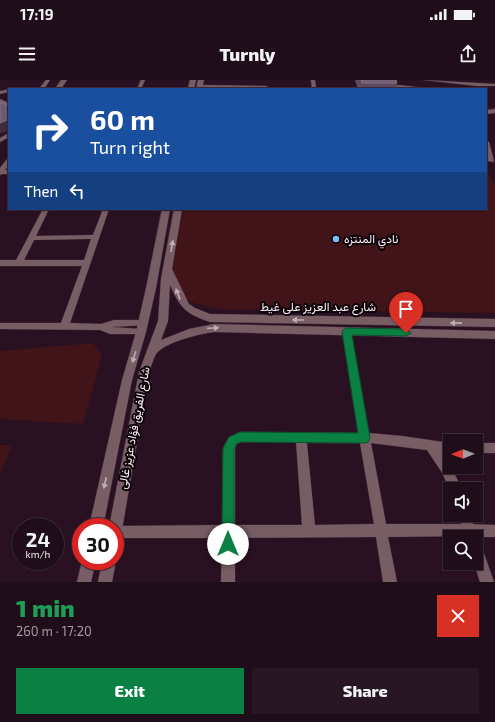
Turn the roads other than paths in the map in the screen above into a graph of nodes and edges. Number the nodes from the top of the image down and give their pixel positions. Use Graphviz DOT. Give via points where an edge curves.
graph roads {
  1 [pos="48,80"];
  2 [pos="266,80"];
  3 [pos="396,80"];
  4 [pos="426,80"];
  5 [pos="442,82"];
  6 [pos="200,85"];
  7 [pos="477,85"];
  8 [pos="495,85"];
  9 [pos="42,88"];
  10 [pos="266,88"];
  11 [pos="399,88"];
  12 [pos="442,88"];
  13 [pos="487,146"];
  14 [pos="490,159"];
  15 [pos="8,161"];
  16 [pos="0,172"];
  17 [pos="46,210"];
  18 [pos="106,210"];
  19 [pos="166,210"];
  20 [pos="178,210"];
  21 [pos="162,226"];
  22 [pos="175,226"];
  23 [pos="96,237"];
  24 [pos="32,238"];
  25 [pos="0,263"];
  26 [pos="19,263"];
  27 [pos="87,263"];
  28 [pos="168,270"];
  29 [pos="151,288"];
  30 [pos="165,288"];
  31 [pos="317,320"];
  32 [pos="427,321"];
  33 [pos="495,323"];
  34 [pos="0,326"];
  35 [pos="64,327"];
  36 [pos="142,328"];
  37 [pos="319,330"];
  38 [pos="346,331"];
  39 [pos="430,333"];
  40 [pos="495,335"];
  41 [pos="151,352"];
  42 [pos="301,438"];
  43 [pos="365,438"];
  44 [pos="431,446"];
  45 [pos="443,447"];
  46 [pos="483,448"];
  47 [pos="495,448"];
  48 [pos="452,482"];
  49 [pos="98,518"];
  50 [pos="117,518"];
  51 [pos="309,530"];
  52 [pos="381,530"];
  53 [pos="124,531"];
  54 [pos="228,531"];
  55 [pos="495,531"];
  56 [pos="443,532"];
  57 [pos="483,532"];
  58 [pos="87,570"];
  59 [pos="108,570"];
  60 [pos="483,570"];
  61 [pos="84,582"];
  62 [pos="106,582"];
  63 [pos="228,582"];
  64 [pos="390,582"];
  65 [pos="487,582"];
  1 -- 9 [label="street"];
  2 -- 10 [label="street"];
  3 -- 11 [label="street"];
  4 -- 5 [label="street"];
  5 -- 7 [label="street"];
  5 -- 12 [label="street"];
  6 -- 10 [label="street"];
  7 -- 8 [label="street"];
  13 -- 14 [label="street"];
  15 -- 16 [label="street"];
  17 -- 24 [label="street"];
  18 -- 23 [label="street"];
  19 -- 21 [label="street, شارع الفريق فؤاد عزيز غالى"];
  20 -- 22 [label="street, شارع الفريق فؤاد عزيز غالى"];
  21 -- 22 [label="street"];
  21 -- 29 [label="street, شارع الفريق فؤاد عزيز غالى"];
  28 -- 22 [label="street, شارع الفريق فؤاد عزيز غالى, one-way"];
  23 -- 24 [label="street"];
  23 -- 27 [label="street"];
  24 -- 26 [label="street"];
  25 -- 26 [label="street"];
  26 -- 27 [label="street"];
  27 -- 35 [label="street"];
  28 -- 30 [label="street, شارع الفريق فؤاد عزيز غالى"];
  31 -- 28 [label="street, شارع عبد العزيز على غيط, one-way" via="221,319 200,316 180,300"];
  29 -- 30 [label="street"];
  29 -- 36 [label="street, شارع الفريق فؤاد عزيز غالى"];
  30 -- 41 [label="street, شارع الفريق فؤاد عزيز غالى" via="163,321"];
  31 -- 32 [label="street, شارع عبد العزيز على غيط"];
  31 -- 37 [label="street"];
  33 -- 32 [label="street, شارع عبد العزيز على غيط, one-way"];
  32 -- 39 [label="street"];
  34 -- 35 [label="street"];
  35 -- 36 [label="street" via="101,327 110,331"];
  36 -- 49 [label="street, شارع الفريق فؤاد عزيز غالى, one-way" via="127,380"];
  37 -- 38 [label="street, شارع عبد العزيز على غيط"];
  41 -- 37 [label="street, شارع عبد العزيز على غيط, one-way" via="176,337 204,329"];
  38 -- 39 [label="street, شارع عبد العزيز على غيط"];
  38 -- 43 [label="street"];
  39 -- 40 [label="street, شارع عبد العزيز على غيط"];
  41 -- 50 [label="street, شارع الفريق فؤاد عزيز غالى" via="144,372"];
  42 -- 43 [label="street"];
  42 -- 51 [label="street"];
  42 -- 54 [label="street" via="240,437 232,441 229,449"];
  43 -- 44 [label="street" via="402,440"];
  43 -- 52 [label="street"];
  44 -- 45 [label="street"];
  44 -- 48 [label="street"];
  46 -- 47 [label="street"];
  51 -- 52 [label="street"];
  51 -- 54 [label="street"];
  52 -- 56 [label="street"];
  52 -- 64 [label="street"];
  53 -- 54 [label="street"];
  54 -- 63 [label="street"];
  55 -- 57 [label="street"];
  58 -- 61 [label="street"];
  59 -- 62 [label="street"];
  60 -- 65 [label="street"];
}
